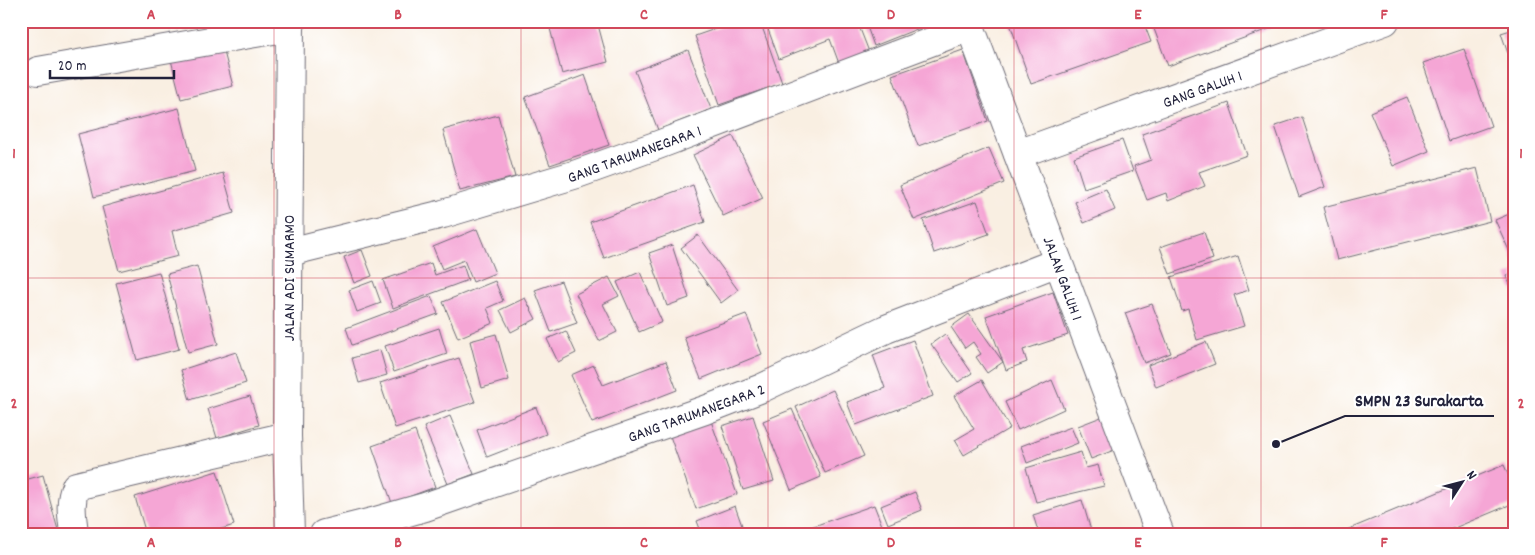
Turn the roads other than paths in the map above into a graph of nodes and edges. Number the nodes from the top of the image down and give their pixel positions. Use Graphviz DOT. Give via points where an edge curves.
graph roads {
  1 [pos="1386,21"];
  2 [pos="290,24"];
  3 [pos="969,24"];
  4 [pos="38,70"];
  5 [pos="1018,154"];
  6 [pos="288,252"];
  7 [pos="1058,262"];
  8 [pos="287,436"];
  9 [pos="74,532"];
  10 [pos="290,534"];
  11 [pos="324,534"];
  12 [pos="1160,534"];
  1 -- 5 [label="street, GANG GALUH 1"];
  2 -- 4 [label="street"];
  2 -- 6 [label="street, JALAN ADI SUMARMO"];
  3 -- 5 [label="street, JALAN GALUH 1"];
  3 -- 6 [label="street, GANG TARUMANEGARA 1" via="577,174 443,214"];
  5 -- 7 [label="street, JALAN GALUH 1"];
  6 -- 8 [label="street, JALAN ADI SUMARMO"];
  7 -- 11 [label="street, GANG TARUMANEGARA 2" via="886,329 762,388 705,410 425,507"];
  7 -- 12 [label="street, JALAN GALUH 1"];
  8 -- 9 [label="street" via="76,486 71,506"];
  8 -- 10 [label="street, JALAN ADI SUMARMO"];
}
